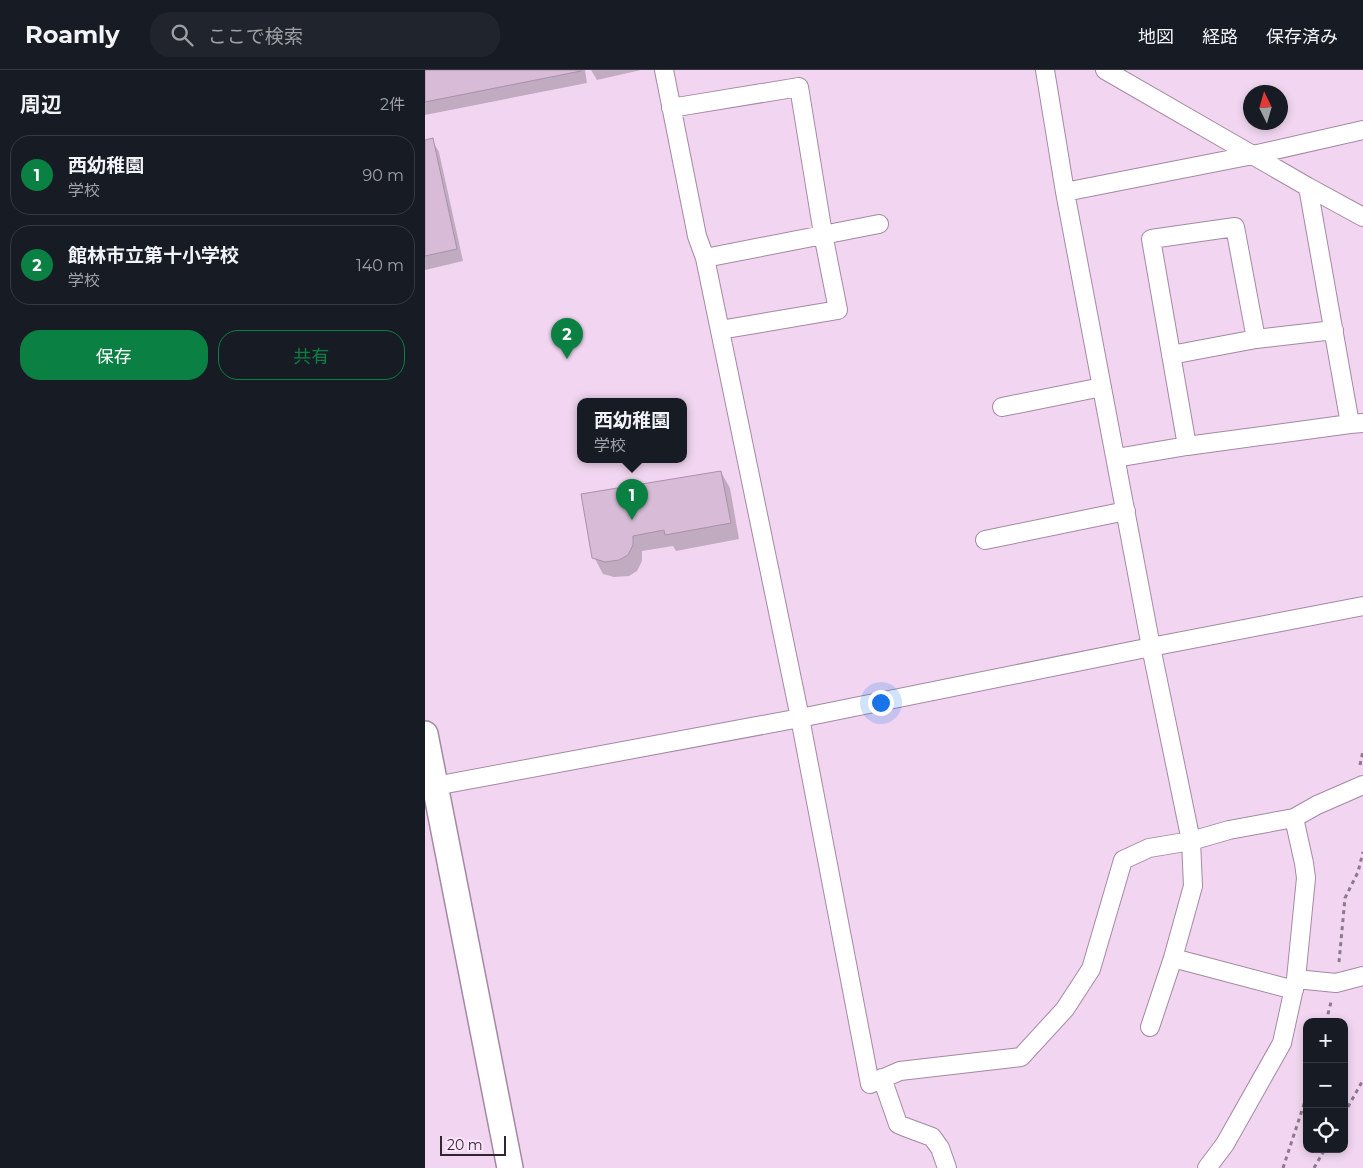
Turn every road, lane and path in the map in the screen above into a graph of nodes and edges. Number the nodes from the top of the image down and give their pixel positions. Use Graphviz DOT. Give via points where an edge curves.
graph roads {
  1 [pos="664,70"];
  2 [pos="1045,70"];
  3 [pos="1105,70"];
  4 [pos="671,108"];
  5 [pos="1363,130"];
  6 [pos="1253,155"];
  7 [pos="1308,187"];
  8 [pos="1065,192"];
  9 [pos="1363,216"];
  10 [pos="879,224"];
  11 [pos="823,234"];
  12 [pos="705,258"];
  13 [pos="720,330"];
  14 [pos="1334,330"];
  15 [pos="1256,339"];
  16 [pos="1171,355"];
  17 [pos="1102,387"];
  18 [pos="1002,407"];
  19 [pos="1357,424"];
  20 [pos="1187,446"];
  21 [pos="1116,458"];
  22 [pos="1126,511"];
  23 [pos="985,540"];
  24 [pos="1363,606"];
  25 [pos="1151,647"];
  26 [pos="800,718"];
  27 [pos="425,734"];
  28 [pos="1363,785"];
  29 [pos="430,787"];
  30 [pos="1294,818"];
  31 [pos="1191,841"];
  32 [pos="1363,852"];
  33 [pos="1173,958"];
  34 [pos="1363,976"];
  35 [pos="1336,983"];
  36 [pos="1295,984"];
  37 [pos="1327,1018"];
  38 [pos="1150,1027"];
  39 [pos="882,1078"];
  40 [pos="1363,1080"];
  41 [pos="1303,1107"];
  42 [pos="1347,1108"];
  43 [pos="1323,1153"];
  44 [pos="510,1168"];
  45 [pos="947,1168"];
  46 [pos="1207,1168"];
  47 [pos="1283,1168"];
  48 [pos="1314,1168"];
  1 -- 4 [label="street"];
  2 -- 8 [label="street"];
  3 -- 6 [label="street"];
  4 -- 11 [label="street" via="799,87"];
  4 -- 12 [label="street" via="697,236"];
  5 -- 6 [label="street"];
  6 -- 7 [label="street"];
  6 -- 8 [label="street"];
  7 -- 9 [label="street"];
  7 -- 14 [label="street"];
  8 -- 17 [label="street"];
  10 -- 11 [label="street"];
  11 -- 12 [label="street"];
  11 -- 13 [label="street" via="838,310"];
  12 -- 13 [label="street"];
  13 -- 26 [label="street"];
  14 -- 15 [label="street"];
  14 -- 19 [label="street"];
  15 -- 16 [label="street"];
  15 -- 16 [label="street" via="1235,227 1151,240"];
  16 -- 20 [label="street"];
  17 -- 18 [label="street"];
  17 -- 21 [label="street"];
  19 -- 20 [label="street"];
  20 -- 21 [label="street"];
  21 -- 22 [label="street"];
  22 -- 23 [label="street"];
  22 -- 25 [label="street"];
  24 -- 25 [label="street"];
  25 -- 26 [label="street"];
  25 -- 31 [label="street"];
  26 -- 29 [label="street"];
  26 -- 39 [label="street" via="870,1084"];
  27 -- 29 [label="street"];
  28 -- 30 [label="street"];
  29 -- 44 [label="street"];
  30 -- 31 [label="street"];
  30 -- 36 [label="street" via="1306,878"];
  31 -- 33 [label="street" via="1193,886"];
  31 -- 39 [label="street" via="1149,848 1123,860 1091,969 1065,1009 1021,1057 900,1071"];
  32 -- 35 [label="path" via="1358,872 1345,898"];
  33 -- 36 [label="street"];
  33 -- 38 [label="street"];
  34 -- 35 [label="street"];
  35 -- 36 [label="street"];
  35 -- 37 [label="path"];
  36 -- 46 [label="street" via="1283,1043 1225,1144"];
  39 -- 45 [label="street" via="898,1124 932,1137"];
  40 -- 42 [label="path"];
  41 -- 47 [label="path"];
  43 -- 48 [label="path"];
}
